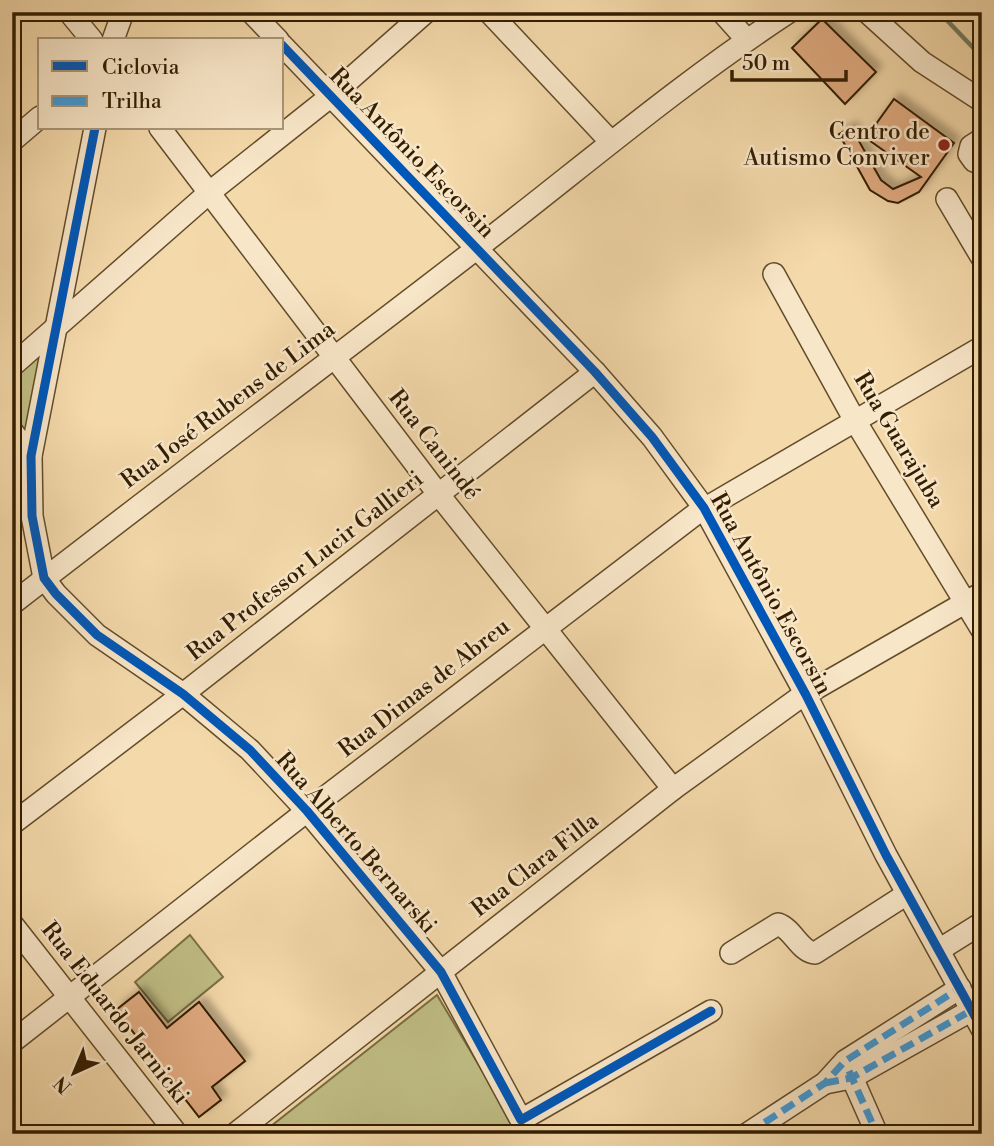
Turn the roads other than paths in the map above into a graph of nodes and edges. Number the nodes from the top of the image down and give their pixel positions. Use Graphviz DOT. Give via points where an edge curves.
graph roads {
  1 [pos="69,12"];
  2 [pos="123,12"];
  3 [pos="251,12"];
  4 [pos="426,12"];
  5 [pos="489,12"];
  6 [pos="722,12"];
  7 [pos="789,12"];
  8 [pos="867,12"];
  9 [pos="90,38"];
  10 [pos="114,38"];
  11 [pos="276,38"];
  12 [pos="747,40"];
  13 [pos="284,47"];
  14 [pos="331,96"];
  15 [pos="982,101"];
  16 [pos="38,119"];
  17 [pos="94,130"];
  18 [pos="162,130"];
  19 [pos="982,139"];
  20 [pos="12,141"];
  21 [pos="611,142"];
  22 [pos="982,163"];
  23 [pos="210,192"];
  24 [pos="947,199"];
  25 [pos="477,248"];
  26 [pos="982,258"];
  27 [pos="774,274"];
  28 [pos="58,327"];
  29 [pos="982,347"];
  30 [pos="333,357"];
  31 [pos="12,366"];
  32 [pos="595,372"];
  33 [pos="854,419"];
  34 [pos="12,431"];
  35 [pos="31,456"];
  36 [pos="439,495"];
  37 [pos="704,508"];
  38 [pos="44,578"];
  39 [pos="974,598"];
  40 [pos="12,604"];
  41 [pos="545,628"];
  42 [pos="982,630"];
  43 [pos="183,694"];
  44 [pos="806,695"];
  45 [pos="673,789"];
  46 [pos="307,811"];
  47 [pos="12,824"];
  48 [pos="907,894"];
  49 [pos="982,923"];
  50 [pos="12,924"];
  51 [pos="939,950"];
  52 [pos="731,953"];
  53 [pos="442,972"];
  54 [pos="960,988"];
  55 [pos="70,997"];
  56 [pos="972,1010"];
  57 [pos="711,1011"];
  58 [pos="982,1029"];
  59 [pos="910,1032"];
  60 [pos="12,1042"];
  61 [pos="848,1070"];
  62 [pos="177,1134"];
  63 [pos="235,1134"];
  64 [pos="747,1134"];
  65 [pos="877,1134"];
  1 -- 9 [label="street"];
  2 -- 10 [label="street"];
  3 -- 11 [label="street"];
  4 -- 14 [label="street"];
  5 -- 21 [label="street"];
  6 -- 12 [label="street"];
  7 -- 12 [label="street, Rua José Rubens de Lima"];
  8 -- 15 [label="street" via="922,62"];
  12 -- 21 [label="street, Rua José Rubens de Lima"];
  13 -- 14 [label="street, Rua Antônio Escorsin"];
  14 -- 23 [label="street"];
  14 -- 25 [label="street, Rua Antônio Escorsin"];
  16 -- 20 [label="street"];
  17 -- 28 [label="street, Rua Alberto Bernarski"];
  18 -- 23 [label="street, Rua Canindé"];
  19 -- 22 [label="street" via="971,146 969,154"];
  21 -- 25 [label="street, Rua José Rubens de Lima"];
  23 -- 28 [label="street"];
  23 -- 30 [label="street, Rua Canindé"];
  24 -- 26 [label="street"];
  25 -- 30 [label="street, Rua José Rubens de Lima"];
  25 -- 32 [label="street, Rua Antônio Escorsin"];
  27 -- 33 [label="street, Rua Guarajuba"];
  28 -- 31 [label="street"];
  28 -- 35 [label="street, Rua Alberto Bernarski"];
  29 -- 33 [label="street, Rua Dimas de Abreu"];
  30 -- 36 [label="street, Rua Canindé"];
  30 -- 38 [label="street, Rua José Rubens de Lima"];
  32 -- 36 [label="street, Rua Professor Lucir Gallieri"];
  32 -- 37 [label="street, Rua Antônio Escorsin" via="652,437"];
  33 -- 37 [label="street, Rua Dimas de Abreu"];
  33 -- 39 [label="street, Rua Guarajuba"];
  34 -- 35 [label="street"];
  35 -- 38 [label="street, Rua Alberto Bernarski" via="32,516"];
  36 -- 41 [label="street, Rua Canindé"];
  36 -- 43 [label="street, Rua Professor Lucir Gallieri"];
  37 -- 41 [label="street, Rua Dimas de Abreu"];
  37 -- 44 [label="street, Rua Antônio Escorsin"];
  38 -- 40 [label="street, Rua José Rubens de Lima"];
  38 -- 43 [label="street, Rua Alberto Bernarski" via="97,635"];
  39 -- 42 [label="street, Rua Guarajuba"];
  39 -- 44 [label="street, Rua Clara Filla"];
  41 -- 45 [label="street, Rua Canindé"];
  41 -- 46 [label="street, Rua Dimas de Abreu"];
  43 -- 46 [label="street, Rua Alberto Bernarski" via="250,750"];
  43 -- 47 [label="street, Rua Professor Lucir Gallieri"];
  44 -- 45 [label="street, Rua Clara Filla"];
  44 -- 48 [label="street, Rua Antônio Escorsin"];
  45 -- 53 [label="street, Rua Clara Filla"];
  46 -- 53 [label="street, Rua Alberto Bernarski"];
  46 -- 55 [label="street, Rua Dimas de Abreu"];
  48 -- 51 [label="street, Rua Antônio Escorsin"];
  48 -- 52 [label="street" via="816,953 808,952 778,924"];
  49 -- 51 [label="street"];
  50 -- 55 [label="street, Rua Eduardo Jarnicki"];
  51 -- 54 [label="street, Rua Antônio Escorsin"];
  53 -- 57 [label="street, Rua Alberto Bernarski" via="521,1120"];
  53 -- 63 [label="street, Rua Clara Filla"];
  54 -- 56 [label="street, Rua Antônio Escorsin"];
  54 -- 59 [label="street"];
  55 -- 60 [label="street, Rua Dimas de Abreu"];
  55 -- 62 [label="street, Rua Eduardo Jarnicki"];
  56 -- 58 [label="street, Rua Antônio Escorsin"];
  56 -- 59 [label="street"];
  59 -- 61 [label="street"];
  61 -- 64 [label="street"];
  61 -- 65 [label="street"];
}
